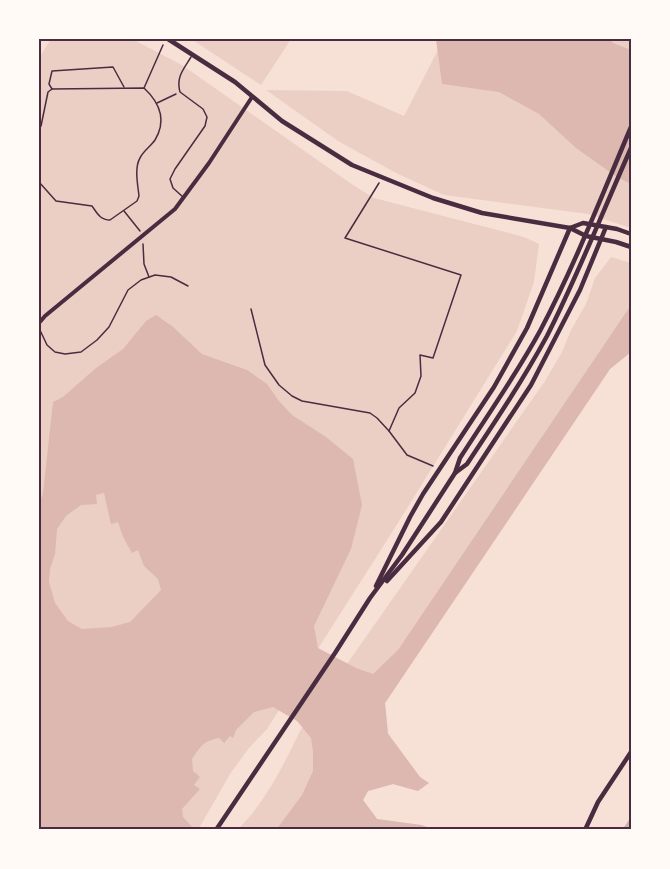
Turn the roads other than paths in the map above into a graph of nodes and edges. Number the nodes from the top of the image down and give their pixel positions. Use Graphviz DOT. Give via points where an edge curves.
graph roads {
  1 [pos="167,39"];
  2 [pos="193,55"];
  3 [pos="252,97"];
  4 [pos="631,127"];
  5 [pos="631,148"];
  6 [pos="184,197"];
  7 [pos="606,227"];
  8 [pos="570,228"];
  9 [pos="631,234"];
  10 [pos="602,239"];
  11 [pos="631,247"];
  12 [pos="39,312"];
  13 [pos="45,316"];
  14 [pos="39,323"];
  15 [pos="455,473"];
  16 [pos="370,598"];
  17 [pos="631,752"];
  18 [pos="216,830"];
  19 [pos="585,830"];
  1 -- 2 [label="street"];
  2 -- 3 [label="street"];
  2 -- 6 [label="lane" via="178,83 180,93 203,109 207,117 171,179 173,188"];
  3 -- 6 [label="street"];
  3 -- 8 [label="street" via="292,128 352,165 482,213"];
  4 -- 15 [label="street" via="540,331 460,458"];
  5 -- 15 [label="street" via="547,336 467,464"];
  6 -- 13 [label="street" via="175,209"];
  7 -- 8 [label="street" via="583,223"];
  7 -- 9 [label="street"];
  7 -- 10 [label="street"];
  8 -- 10 [label="street"];
  8 -- 16 [label="street" via="528,328 410,517"];
  10 -- 11 [label="street"];
  10 -- 16 [label="street" via="531,384 441,522"];
  12 -- 13 [label="street"];
  13 -- 14 [label="street"];
  15 -- 16 [label="street"];
  16 -- 18 [label="street"];
  17 -- 19 [label="street" via="598,802"];
}
